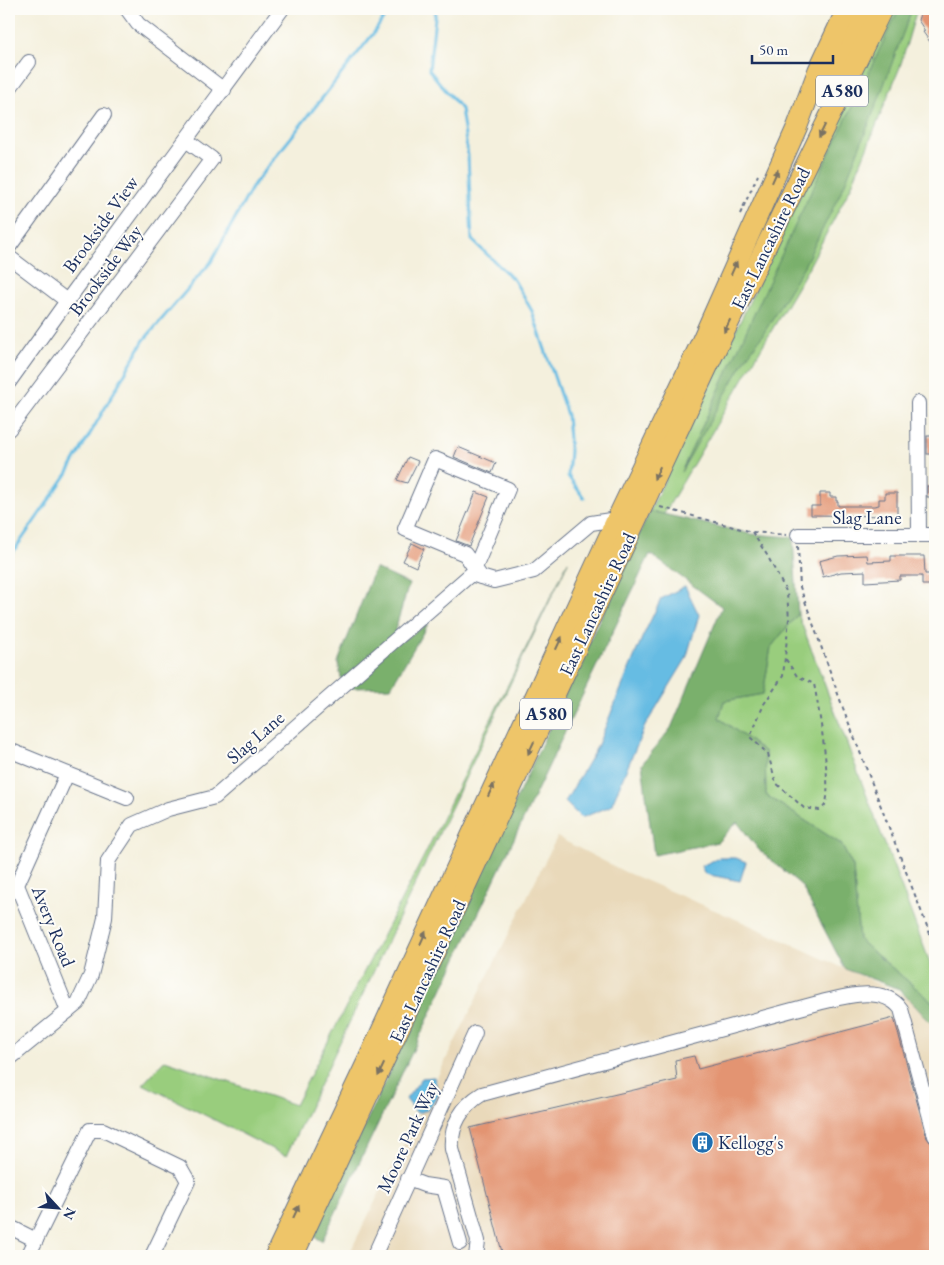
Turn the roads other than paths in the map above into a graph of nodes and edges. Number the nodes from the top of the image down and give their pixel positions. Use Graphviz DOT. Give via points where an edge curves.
graph roads {
  1 [pos="127,9"];
  2 [pos="282,9"];
  3 [pos="847,9"];
  4 [pos="864,9"];
  5 [pos="882,9"];
  6 [pos="29,62"];
  7 [pos="9,89"];
  8 [pos="224,90"];
  9 [pos="104,115"];
  10 [pos="797,127"];
  11 [pos="186,140"];
  12 [pos="9,247"];
  13 [pos="9,257"];
  14 [pos="67,301"];
  15 [pos="9,382"];
  16 [pos="918,403"];
  17 [pos="9,429"];
  18 [pos="630,510"];
  19 [pos="935,534"];
  20 [pos="918,535"];
  21 [pos="798,536"];
  22 [pos="478,573"];
  23 [pos="9,750"];
  24 [pos="67,774"];
  25 [pos="126,798"];
  26 [pos="68,1011"];
  27 [pos="475,1033"];
  28 [pos="9,1059"];
  29 [pos="935,1136"];
  30 [pos="408,1179"];
  31 [pos="9,1228"];
  32 [pos="36,1240"];
  33 [pos="460,1243"];
  34 [pos="28,1256"];
  35 [pos="152,1256"];
  36 [pos="275,1256"];
  37 [pos="293,1256"];
  38 [pos="374,1256"];
  39 [pos="476,1256"];
  1 -- 8 [label="street" via="138,24"];
  2 -- 8 [label="street, Brookside View"];
  3 -- 10 [label="highway, East Lancashire Road / A580" via="818,71"];
  4 -- 10 [label="highway" via="830,76"];
  5 -- 18 [label="highway, East Lancashire Road / A580, one-way" via="712,357"];
  6 -- 7 [label="street"];
  8 -- 11 [label="street, Brookside View"];
  9 -- 12 [label="street"];
  18 -- 10 [label="highway, East Lancashire Road / A580, one-way"];
  11 -- 14 [label="street, Brookside View"];
  11 -- 17 [label="street, Brookside Way" via="212,159"];
  13 -- 14 [label="street"];
  14 -- 15 [label="street, Brookside View"];
  16 -- 20 [label="street"];
  18 -- 22 [label="street, Slag Lane" via="591,523 534,571 494,581"];
  36 -- 18 [label="highway, East Lancashire Road / A580, one-way"];
  18 -- 37 [label="highway, East Lancashire Road / A580, one-way"];
  19 -- 20 [label="street, Slag Lane"];
  20 -- 21 [label="street, Slag Lane"];
  22 -- 22 [label="street" via="465,554 405,529 435,460 508,489"];
  22 -- 26 [label="street, Slag Lane" via="471,574 215,797 168,809 132,826 108,861 105,918 92,975 78,1003"];
  23 -- 24 [label="street"];
  24 -- 25 [label="street"];
  24 -- 26 [label="street, Avery Road" via="17,885"];
  26 -- 28 [label="street, Slag Lane"];
  27 -- 30 [label="street, Moore Park Way"];
  29 -- 39 [label="street" via="897,1003 872,995 822,1002 482,1094 474,1099 459,1118 451,1140 478,1241"];
  30 -- 33 [label="street" via="444,1188"];
  30 -- 38 [label="street, Moore Park Way"];
  31 -- 32 [label="street"];
  32 -- 34 [label="street"];
  32 -- 35 [label="street" via="90,1130 103,1130 180,1167 188,1181"];
}
